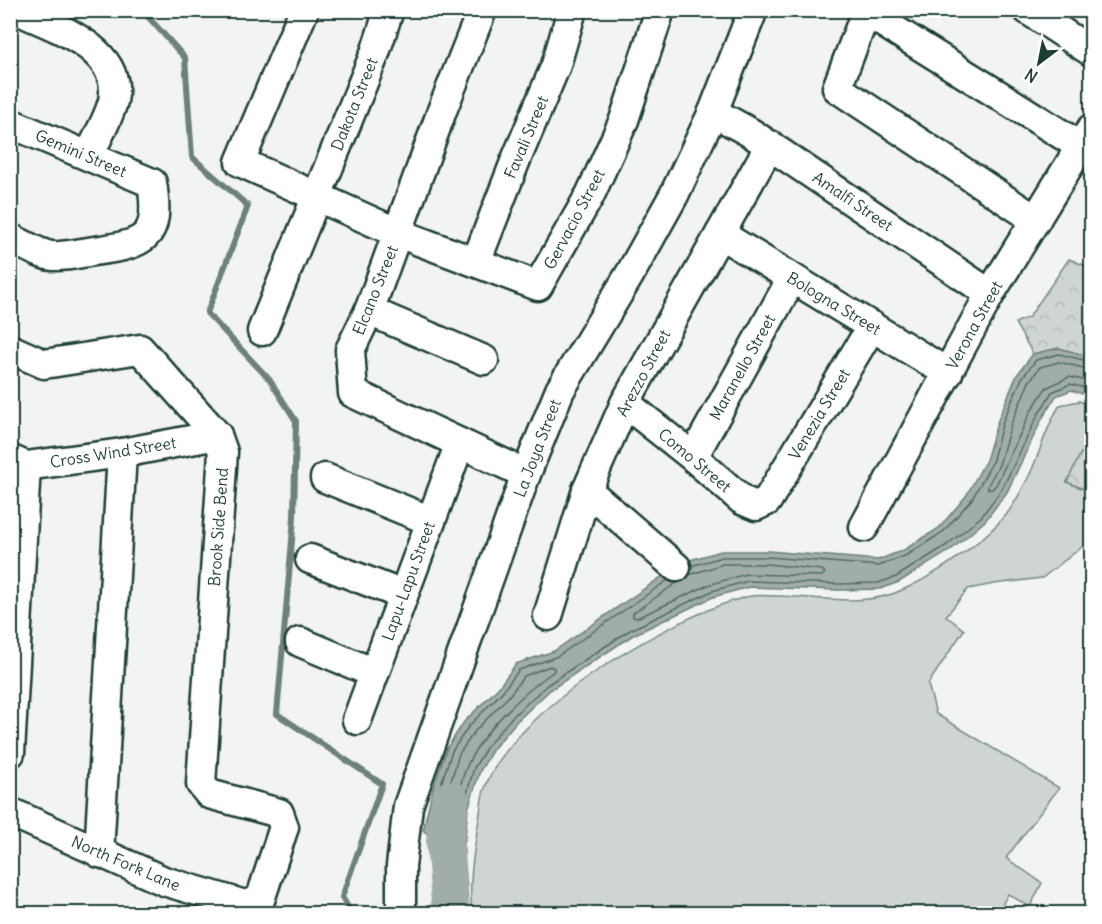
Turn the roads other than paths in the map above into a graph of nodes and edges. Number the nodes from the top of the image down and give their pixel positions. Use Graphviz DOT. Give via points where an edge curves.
graph roads {
  1 [pos="389,10"];
  2 [pos="482,10"];
  3 [pos="572,10"];
  4 [pos="660,10"];
  5 [pos="753,10"];
  6 [pos="1028,10"];
  7 [pos="22,12"];
  8 [pos="297,13"];
  9 [pos="1092,52"];
  10 [pos="713,112"];
  11 [pos="10,123"];
  12 [pos="1086,137"];
  13 [pos="770,146"];
  14 [pos="89,156"];
  15 [pos="316,196"];
  16 [pos="1036,220"];
  17 [pos="398,232"];
  18 [pos="720,234"];
  19 [pos="10,238"];
  20 [pos="476,262"];
  21 [pos="792,278"];
  22 [pos="990,294"];
  23 [pos="369,311"];
  24 [pos="872,326"];
  25 [pos="262,331"];
  26 [pos="10,349"];
  27 [pos="484,360"];
  28 [pos="948,373"];
  29 [pos="625,403"];
  30 [pos="217,435"];
  31 [pos="460,443"];
  32 [pos="122,453"];
  33 [pos="693,457"];
  34 [pos="18,463"];
  35 [pos="526,474"];
  36 [pos="325,478"];
  37 [pos="587,490"];
  38 [pos="767,501"];
  39 [pos="430,521"];
  40 [pos="864,527"];
  41 [pos="310,559"];
  42 [pos="676,567"];
  43 [pos="403,595"];
  44 [pos="548,616"];
  45 [pos="300,642"];
  46 [pos="374,672"];
  47 [pos="357,720"];
  48 [pos="10,753"];
  49 [pos="10,812"];
  50 [pos="279,813"];
  51 [pos="99,853"];
  52 [pos="401,914"];
  1 -- 15 [label="street, Dakota Street"];
  2 -- 17 [label="street, Elcano Street"];
  3 -- 20 [label="street, Favali Street" via="556,65"];
  4 -- 20 [label="street, Gervacio Street" via="624,120 590,195 538,286"];
  5 -- 10 [label="street, La Joya Street"];
  6 -- 9 [label="street"];
  7 -- 14 [label="street" via="79,39 96,51 108,67 114,85 113,101"];
  8 -- 15 [label="street, Gervacio Street" via="240,162"];
  10 -- 13 [label="street, Amalfi Street"];
  10 -- 35 [label="street, La Joya Street" via="674,195 560,390"];
  11 -- 14 [label="street, Gemini Street"];
  12 -- 16 [label="street, Verona Street"];
  12 -- 16 [label="street" via="866,12 837,88"];
  13 -- 18 [label="street, Arezzo Street"];
  13 -- 22 [label="street, Amalfi Street"];
  14 -- 19 [label="street, Gemini Street" via="152,183 153,222 145,238 128,247 52,256"];
  15 -- 17 [label="street, Gervacio Street"];
  15 -- 25 [label="street, Dakota Street"];
  16 -- 22 [label="street, Verona Street"];
  17 -- 20 [label="street, Gervacio Street"];
  17 -- 23 [label="street, Elcano Street"];
  18 -- 21 [label="street, Bologna Street"];
  18 -- 29 [label="street, Arezzo Street"];
  21 -- 24 [label="street, Bologna Street"];
  21 -- 33 [label="street, Maranello Street"];
  22 -- 28 [label="street, Verona Street"];
  23 -- 27 [label="street"];
  23 -- 31 [label="street, Elcano Street" via="350,350 353,393"];
  24 -- 28 [label="street, Bologna Street"];
  24 -- 38 [label="street, Venezia Street"];
  26 -- 30 [label="street" via="44,364 140,349"];
  28 -- 40 [label="street, Verona Street"];
  29 -- 33 [label="street, Como Street"];
  29 -- 37 [label="street, Arezzo Street"];
  30 -- 32 [label="street, Cross Wind Street"];
  30 -- 50 [label="street, Brook Side Bend" via="223,452 201,784 209,794"];
  31 -- 35 [label="street, Elcano Street"];
  31 -- 39 [label="street, Lapu-Lapu Street"];
  32 -- 34 [label="street, Cross Wind Street"];
  32 -- 51 [label="street"];
  33 -- 38 [label="street, Como Street" via="750,504 756,506"];
  34 -- 48 [label="street"];
  35 -- 52 [label="street, La Joya Street" via="408,806 401,866"];
  36 -- 39 [label="street"];
  37 -- 42 [label="street"];
  37 -- 44 [label="street, Arezzo Street"];
  39 -- 43 [label="street, Lapu-Lapu Street"];
  41 -- 43 [label="street"];
  43 -- 46 [label="street, Lapu-Lapu Street"];
  45 -- 46 [label="street"];
  46 -- 47 [label="street, Lapu-Lapu Street"];
  49 -- 51 [label="street, North Fork Lane"];
  50 -- 51 [label="street, North Fork Lane" via="284,827 260,900 245,905 164,881"];
}
